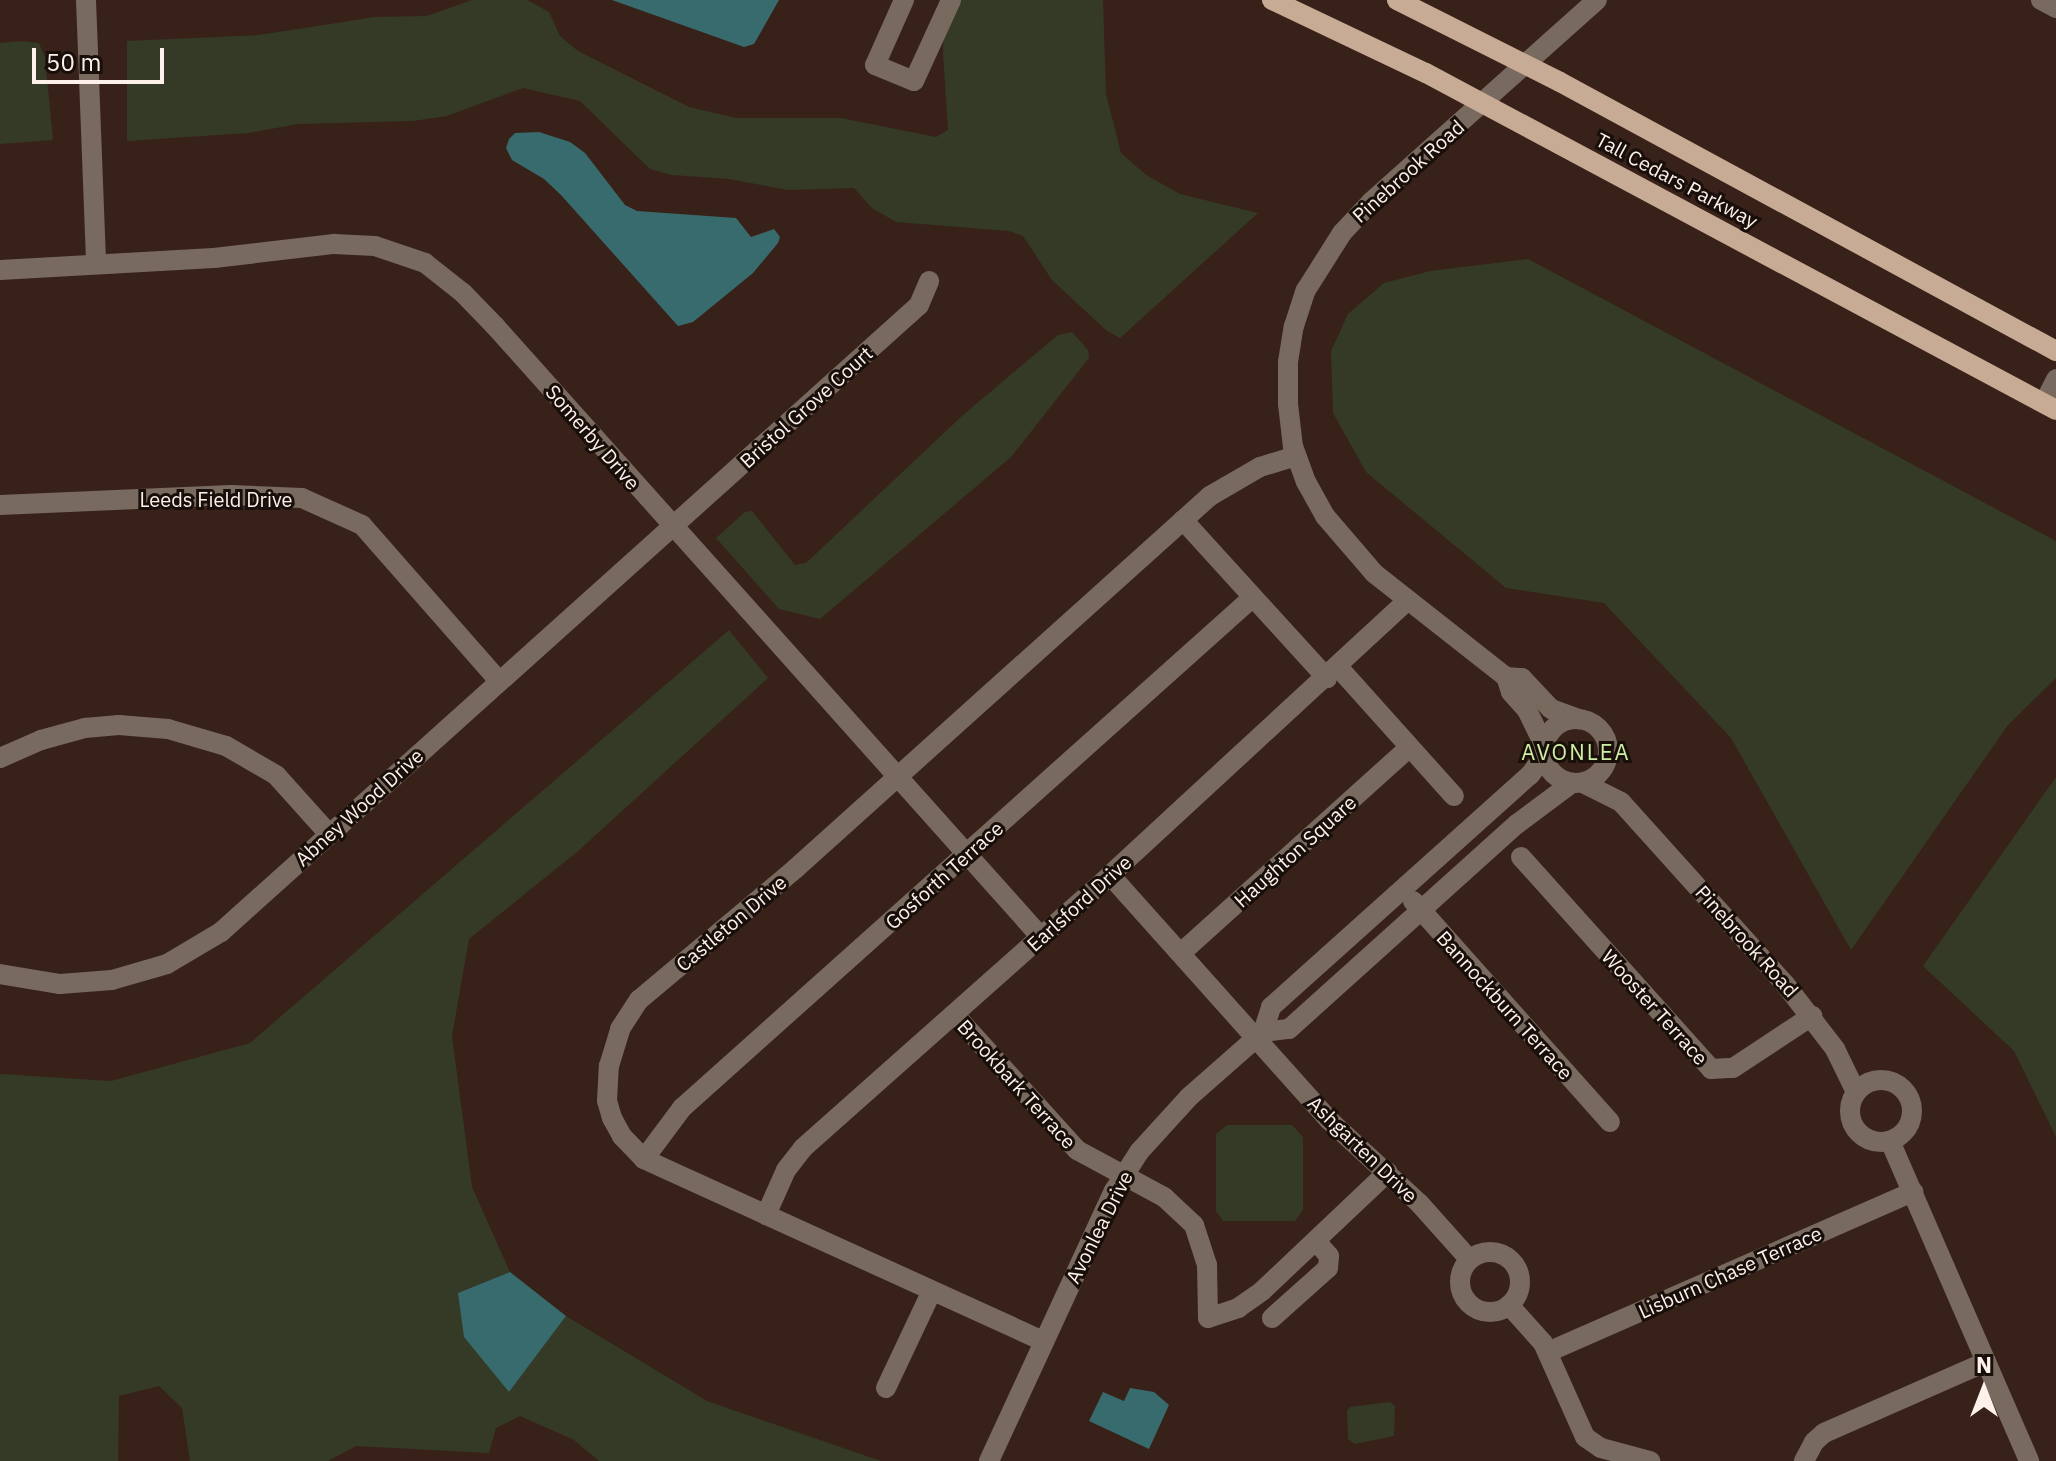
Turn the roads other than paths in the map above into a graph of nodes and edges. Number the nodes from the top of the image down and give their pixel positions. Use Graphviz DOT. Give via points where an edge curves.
graph roads {
  1 [pos="86,0"];
  2 [pos="904,0"];
  3 [pos="951,0"];
  4 [pos="1272,0"];
  5 [pos="1397,0"];
  6 [pos="1597,0"];
  7 [pos="2041,0"];
  8 [pos="2056,8"];
  9 [pos="1525,65"];
  10 [pos="1481,105"];
  11 [pos="96,264"];
  12 [pos="0,270"];
  13 [pos="929,281"];
  14 [pos="2056,351"];
  15 [pos="2056,379"];
  16 [pos="2050,406"];
  17 [pos="1296,456"];
  18 [pos="0,505"];
  19 [pos="1183,520"];
  20 [pos="672,526"];
  21 [pos="1252,598"];
  22 [pos="1407,601"];
  23 [pos="1333,673"];
  24 [pos="1506,677"];
  25 [pos="499,681"];
  26 [pos="1580,719"];
  27 [pos="1409,748"];
  28 [pos="1544,751"];
  29 [pos="1608,756"];
  30 [pos="0,758"];
  31 [pos="898,777"];
  32 [pos="1577,783"];
  33 [pos="1454,796"];
  34 [pos="1621,802"];
  35 [pos="329,834"];
  36 [pos="967,855"];
  37 [pos="1521,857"];
  38 [pos="1110,875"];
  39 [pos="1402,887"];
  40 [pos="1421,909"];
  41 [pos="1041,937"];
  42 [pos="1181,953"];
  43 [pos="0,974"];
  44 [pos="955,1015"];
  45 [pos="1812,1016"];
  46 [pos="1259,1035"];
  47 [pos="1856,1092"];
  48 [pos="1610,1122"];
  49 [pos="1890,1141"];
  50 [pos="644,1159"];
  51 [pos="1388,1172"];
  52 [pos="1121,1177"];
  53 [pos="1913,1192"];
  54 [pos="766,1215"];
  55 [pos="1317,1242"];
  56 [pos="1470,1260"];
  57 [pos="931,1293"];
  58 [pos="1509,1305"];
  59 [pos="1272,1318"];
  60 [pos="1043,1341"];
  61 [pos="1548,1352"];
  62 [pos="1986,1362"];
  63 [pos="886,1388"];
  64 [pos="989,1461"];
  65 [pos="1650,1461"];
  66 [pos="1804,1461"];
  67 [pos="2029,1461"];
  1 -- 11 [label="street"];
  2 -- 3 [label="street" via="875,65 914,81"];
  4 -- 10 [label="main road, Tall Cedars Parkway"];
  5 -- 9 [label="main road, Tall Cedars Parkway"];
  6 -- 9 [label="street, Pinebrook Road"];
  7 -- 8 [label="street"];
  9 -- 10 [label="street, Pinebrook Road"];
  9 -- 14 [label="main road, Tall Cedars Parkway"];
  10 -- 16 [label="main road, Tall Cedars Parkway"];
  10 -- 17 [label="street, Pinebrook Road" via="1356,216 1316,270 1294,326 1288,362"];
  11 -- 12 [label="street, Somerby Drive"];
  11 -- 20 [label="street, Somerby Drive" via="334,244 375,246 425,263 463,293"];
  13 -- 20 [label="street, Bristol Grove Court" via="919,305"];
  15 -- 16 [label="street"];
  17 -- 19 [label="street, Castleton Drive" via="1234,480"];
  17 -- 22 [label="street, Pinebrook Road" via="1334,529"];
  18 -- 25 [label="street, Leeds Field Drive" via="231,495 302,498 362,525"];
  19 -- 21 [label="street"];
  19 -- 31 [label="street, Castleton Drive"];
  20 -- 25 [label="street, Abney Wood Drive"];
  20 -- 31 [label="street, Somerby Drive"];
  21 -- 23 [label="street"];
  21 -- 36 [label="street, Gosforth Terrace"];
  22 -- 23 [label="street, Earlsford Drive"];
  22 -- 24 [label="street, Pinebrook Road"];
  23 -- 27 [label="street"];
  23 -- 38 [label="street, Earlsford Drive"];
  24 -- 26 [label="street, Pinebrook Road" via="1522,678 1551,709"];
  24 -- 28 [label="street, Pinebrook Road"];
  25 -- 35 [label="street, Abney Wood Drive"];
  26 -- 28 [label="street" via="1553,728"];
  26 -- 29 [label="street" via="1602,732"];
  27 -- 33 [label="street"];
  27 -- 42 [label="street, Haughton Square"];
  28 -- 32 [label="street" via="1553,774"];
  28 -- 39 [label="street, Avonlea Drive" via="1530,775"];
  29 -- 32 [label="street" via="1600,774"];
  29 -- 34 [label="street, Pinebrook Road" via="1624,796"];
  30 -- 35 [label="street" via="41,740 101,725 168,729 226,746 276,775"];
  31 -- 36 [label="street, Somerby Drive"];
  31 -- 50 [label="street, Castleton Drive" via="639,1000 626,1019 609,1066 607,1101 622,1136"];
  32 -- 34 [label="street, Pinebrook Road"];
  32 -- 40 [label="street, Avonlea Drive" via="1517,824"];
  34 -- 45 [label="street, Pinebrook Road"];
  35 -- 43 [label="street, Abney Wood Drive" via="221,932 167,964 132,976 77,984"];
  36 -- 41 [label="street, Somerby Drive"];
  36 -- 50 [label="street, Gosforth Terrace" via="682,1108"];
  37 -- 45 [label="street, Wooster Terrace" via="1711,1069 1733,1068"];
  38 -- 41 [label="street, Earlsford Drive"];
  38 -- 42 [label="street"];
  39 -- 40 [label="street, Bannockburn Terrace"];
  39 -- 46 [label="street, Avonlea Drive" via="1271,1007"];
  40 -- 46 [label="street, Avonlea Drive" via="1289,1029"];
  40 -- 48 [label="street, Bannockburn Terrace"];
  41 -- 44 [label="street, Earlsford Drive"];
  42 -- 46 [label="street"];
  44 -- 52 [label="street, Brookbark Terrace" via="1067,1141"];
  44 -- 54 [label="street, Earlsford Drive" via="803,1148 786,1170"];
  45 -- 47 [label="street, Pinebrook Road"];
  46 -- 51 [label="street, Ashgarten Drive" via="1329,1120"];
  46 -- 52 [label="street, Avonlea Drive" via="1162,1124"];
  47 -- 49 [label="street" via="1850,1110 1854,1127 1868,1140"];
  47 -- 49 [label="street" via="1881,1080 1906,1093 1912,1119 1903,1134"];
  49 -- 53 [label="street"];
  50 -- 54 [label="street, Castleton Drive"];
  51 -- 55 [label="street"];
  51 -- 56 [label="street, Ashgarten Drive"];
  52 -- 55 [label="street, Brookbark Terrace" via="1164,1197 1194,1225 1207,1265 1208,1318 1248,1302"];
  52 -- 60 [label="street, Avonlea Drive"];
  53 -- 61 [label="street, Lisburn Chase Terrace"];
  53 -- 62 [label="street"];
  54 -- 57 [label="street, Castleton Drive"];
  55 -- 59 [label="street" via="1329,1256 1328,1268"];
  56 -- 58 [label="street" via="1460,1282 1470,1305 1486,1312"];
  56 -- 58 [label="street" via="1494,1253 1515,1266 1520,1282"];
  57 -- 60 [label="street, Castleton Drive"];
  57 -- 63 [label="street"];
  58 -- 61 [label="street"];
  60 -- 64 [label="street, Avonlea Drive"];
  61 -- 65 [label="street" via="1585,1437 1601,1448"];
  62 -- 66 [label="street" via="1824,1433"];
  62 -- 67 [label="street"];
}
